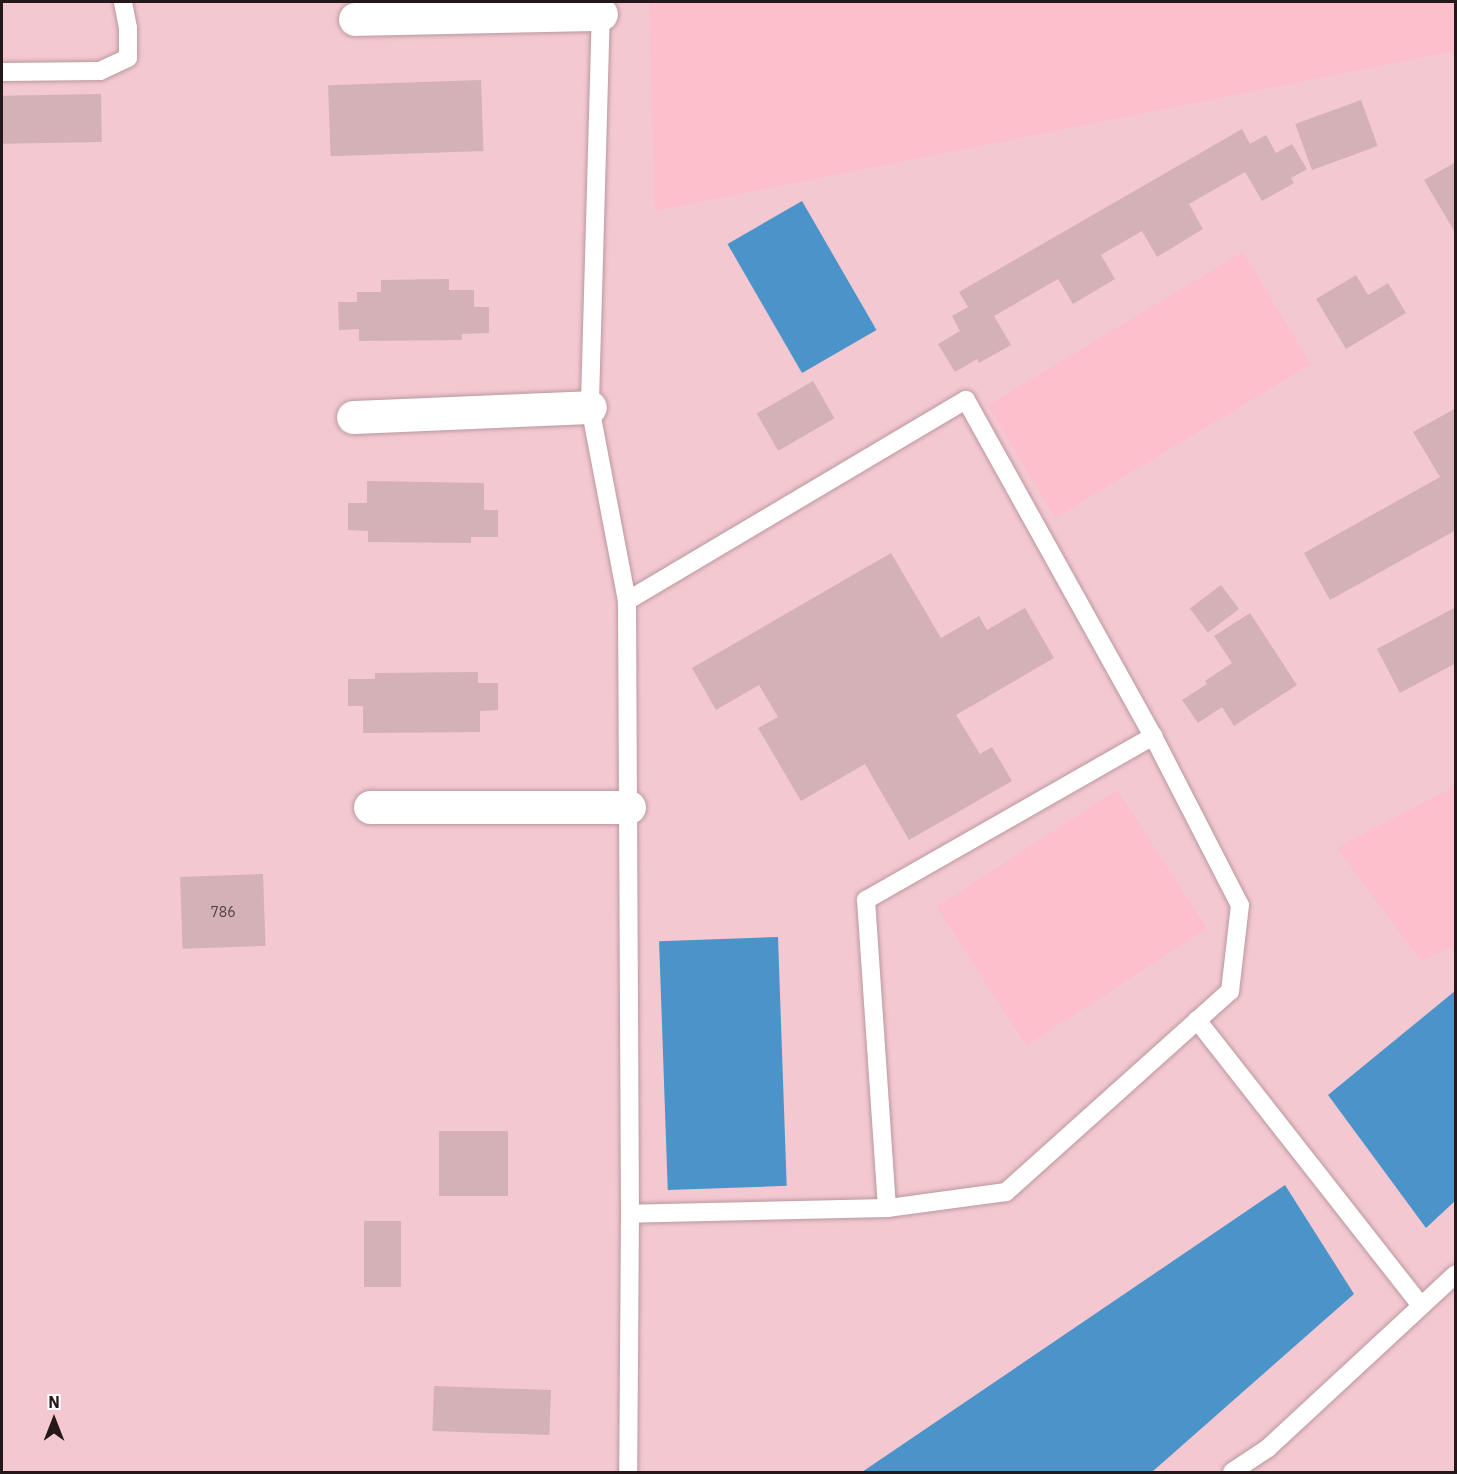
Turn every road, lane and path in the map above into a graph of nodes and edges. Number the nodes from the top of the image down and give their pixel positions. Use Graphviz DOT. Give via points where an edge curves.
graph roads {
  1 [pos="123,2"];
  2 [pos="601,8"];
  3 [pos="355,19"];
  4 [pos="2,72"];
  5 [pos="590,407"];
  6 [pos="353,417"];
  7 [pos="627,601"];
  8 [pos="1153,736"];
  9 [pos="370,807"];
  10 [pos="629,807"];
  11 [pos="1197,1020"];
  12 [pos="887,1208"];
  13 [pos="630,1214"];
  14 [pos="1455,1274"];
  15 [pos="1421,1306"];
  16 [pos="628,1473"];
  17 [pos="1232,1473"];
  1 -- 4 [label="lane" via="128,58 100,71"];
  2 -- 3 [label="street"];
  2 -- 5 [label="lane"];
  5 -- 6 [label="street"];
  5 -- 7 [label="lane"];
  7 -- 8 [label="lane" via="966,400"];
  7 -- 10 [label="lane"];
  8 -- 11 [label="lane" via="1240,905 1230,991"];
  8 -- 12 [label="lane" via="866,900"];
  9 -- 10 [label="street"];
  10 -- 13 [label="lane"];
  11 -- 12 [label="lane" via="1006,1192"];
  11 -- 15 [label="lane"];
  12 -- 13 [label="lane"];
  13 -- 16 [label="lane"];
  14 -- 15 [label="lane"];
  15 -- 17 [label="lane" via="1268,1448"];
}
